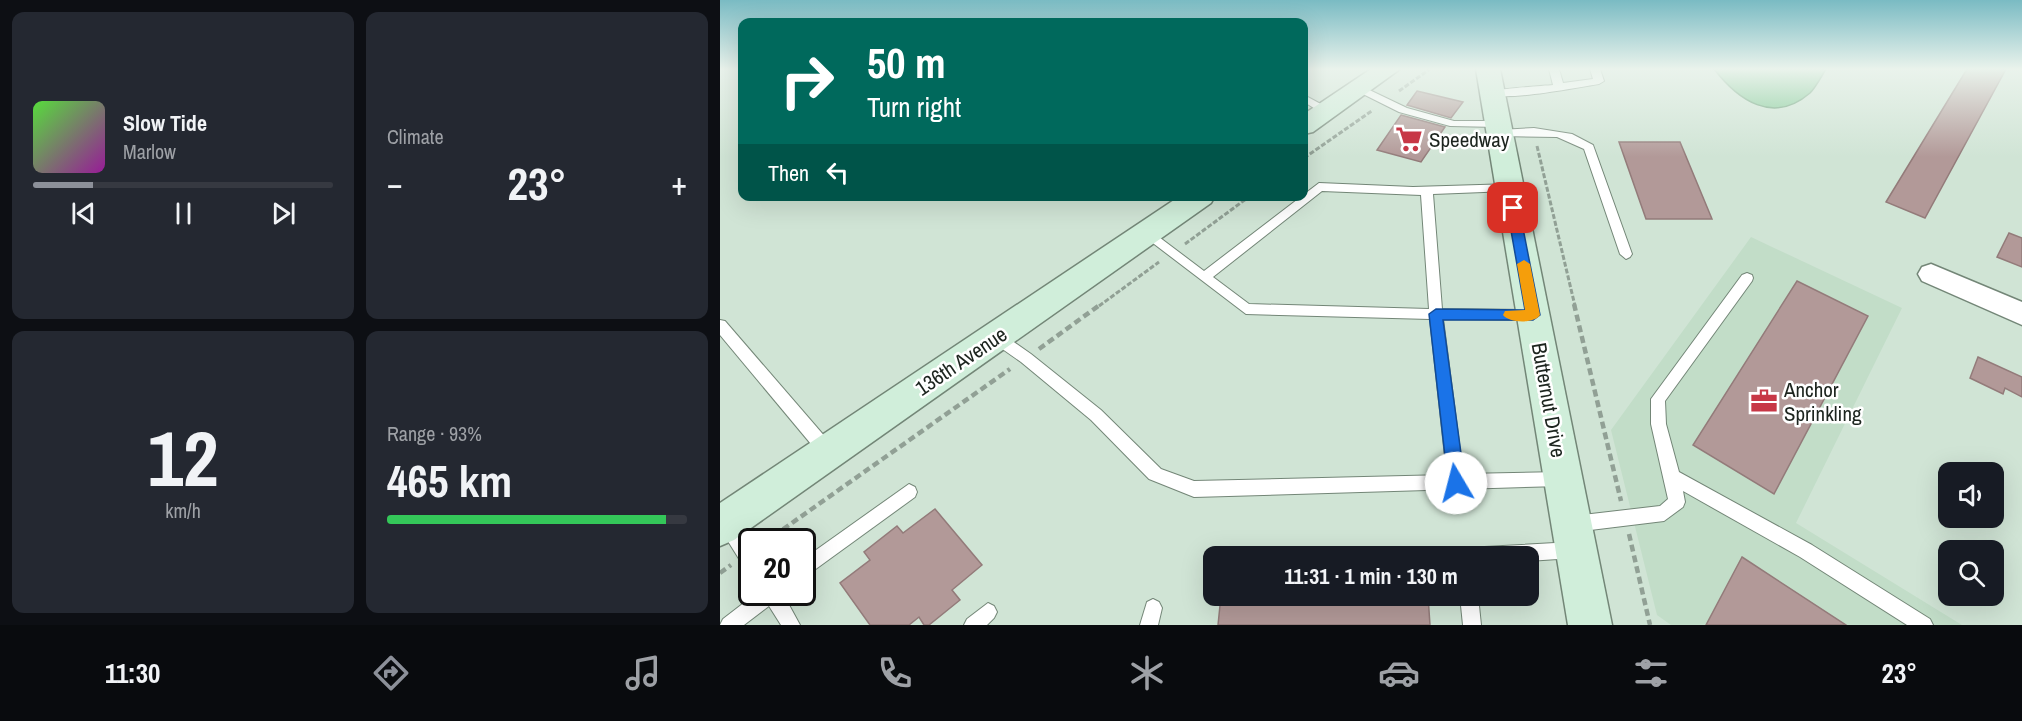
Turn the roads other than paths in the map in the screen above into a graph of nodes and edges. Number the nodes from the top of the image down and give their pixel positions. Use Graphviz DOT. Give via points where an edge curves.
graph roads {
  1 [pos="1344,98"];
  2 [pos="1377,98"];
  3 [pos="1510,98"];
  4 [pos="1308,100"];
  5 [pos="1494,105"];
  6 [pos="1326,111"];
  7 [pos="1308,123"];
  8 [pos="1509,187"];
  9 [pos="1427,190"];
  10 [pos="1308,196"];
  11 [pos="1197,201"];
  12 [pos="1301,201"];
  13 [pos="1160,243"];
  14 [pos="1626,254"];
  15 [pos="1931,274"];
  16 [pos="1204,278"];
  17 [pos="1747,278"];
  18 [pos="1436,314"];
  19 [pos="2022,314"];
  20 [pos="1533,315"];
  21 [pos="720,325"];
  22 [pos="996,337"];
  23 [pos="828,452"];
  24 [pos="1675,478"];
  25 [pos="1563,479"];
  26 [pos="1456,483"];
  27 [pos="909,492"];
  28 [pos="723,524"];
  29 [pos="1574,537"];
  30 [pos="738,545"];
  31 [pos="1523,546"];
  32 [pos="816,561"];
  33 [pos="754,606"];
  34 [pos="779,606"];
  35 [pos="1470,606"];
  36 [pos="988,612"];
  37 [pos="729,625"];
  38 [pos="790,625"];
  39 [pos="973,625"];
  40 [pos="1472,625"];
  41 [pos="1590,625"];
  42 [pos="1924,625"];
  1 -- 6 [label="street"];
  2 -- 5 [label="lane" via="1454,124"];
  3 -- 5 [label="lane"];
  4 -- 6 [label="lane"];
  5 -- 8 [label="street, Butternut Drive"];
  5 -- 14 [label="lane" via="1534,132 1577,137 1588,147"];
  6 -- 7 [label="street"];
  8 -- 9 [label="lane"];
  8 -- 20 [label="street, Butternut Drive"];
  9 -- 10 [label="lane" via="1319,187"];
  9 -- 18 [label="lane"];
  11 -- 13 [label="street, 136th Avenue"];
  12 -- 16 [label="lane"];
  13 -- 16 [label="lane"];
  13 -- 22 [label="street, 136th Avenue"];
  15 -- 19 [label="street"];
  16 -- 18 [label="lane" via="1246,309"];
  17 -- 24 [label="lane" via="1658,399 1656,414"];
  18 -- 20 [label="lane"];
  18 -- 26 [label="lane"];
  20 -- 25 [label="street, Butternut Drive"];
  21 -- 23 [label="lane"];
  22 -- 23 [label="street, 136th Avenue"];
  22 -- 26 [label="lane" via="1096,415 1155,474 1194,489"];
  23 -- 28 [label="street, 136th Avenue"];
  24 -- 29 [label="lane" via="1677,502 1664,513 1625,516"];
  24 -- 42 [label="lane" via="1806,550"];
  25 -- 26 [label="lane"];
  25 -- 29 [label="street, Butternut Drive"];
  27 -- 32 [label="lane"];
  28 -- 30 [label="lane"];
  29 -- 31 [label="lane"];
  29 -- 41 [label="street, Butternut Drive"];
  33 -- 37 [label="lane"];
  34 -- 38 [label="lane"];
  35 -- 40 [label="lane"];
  36 -- 39 [label="lane"];
}
